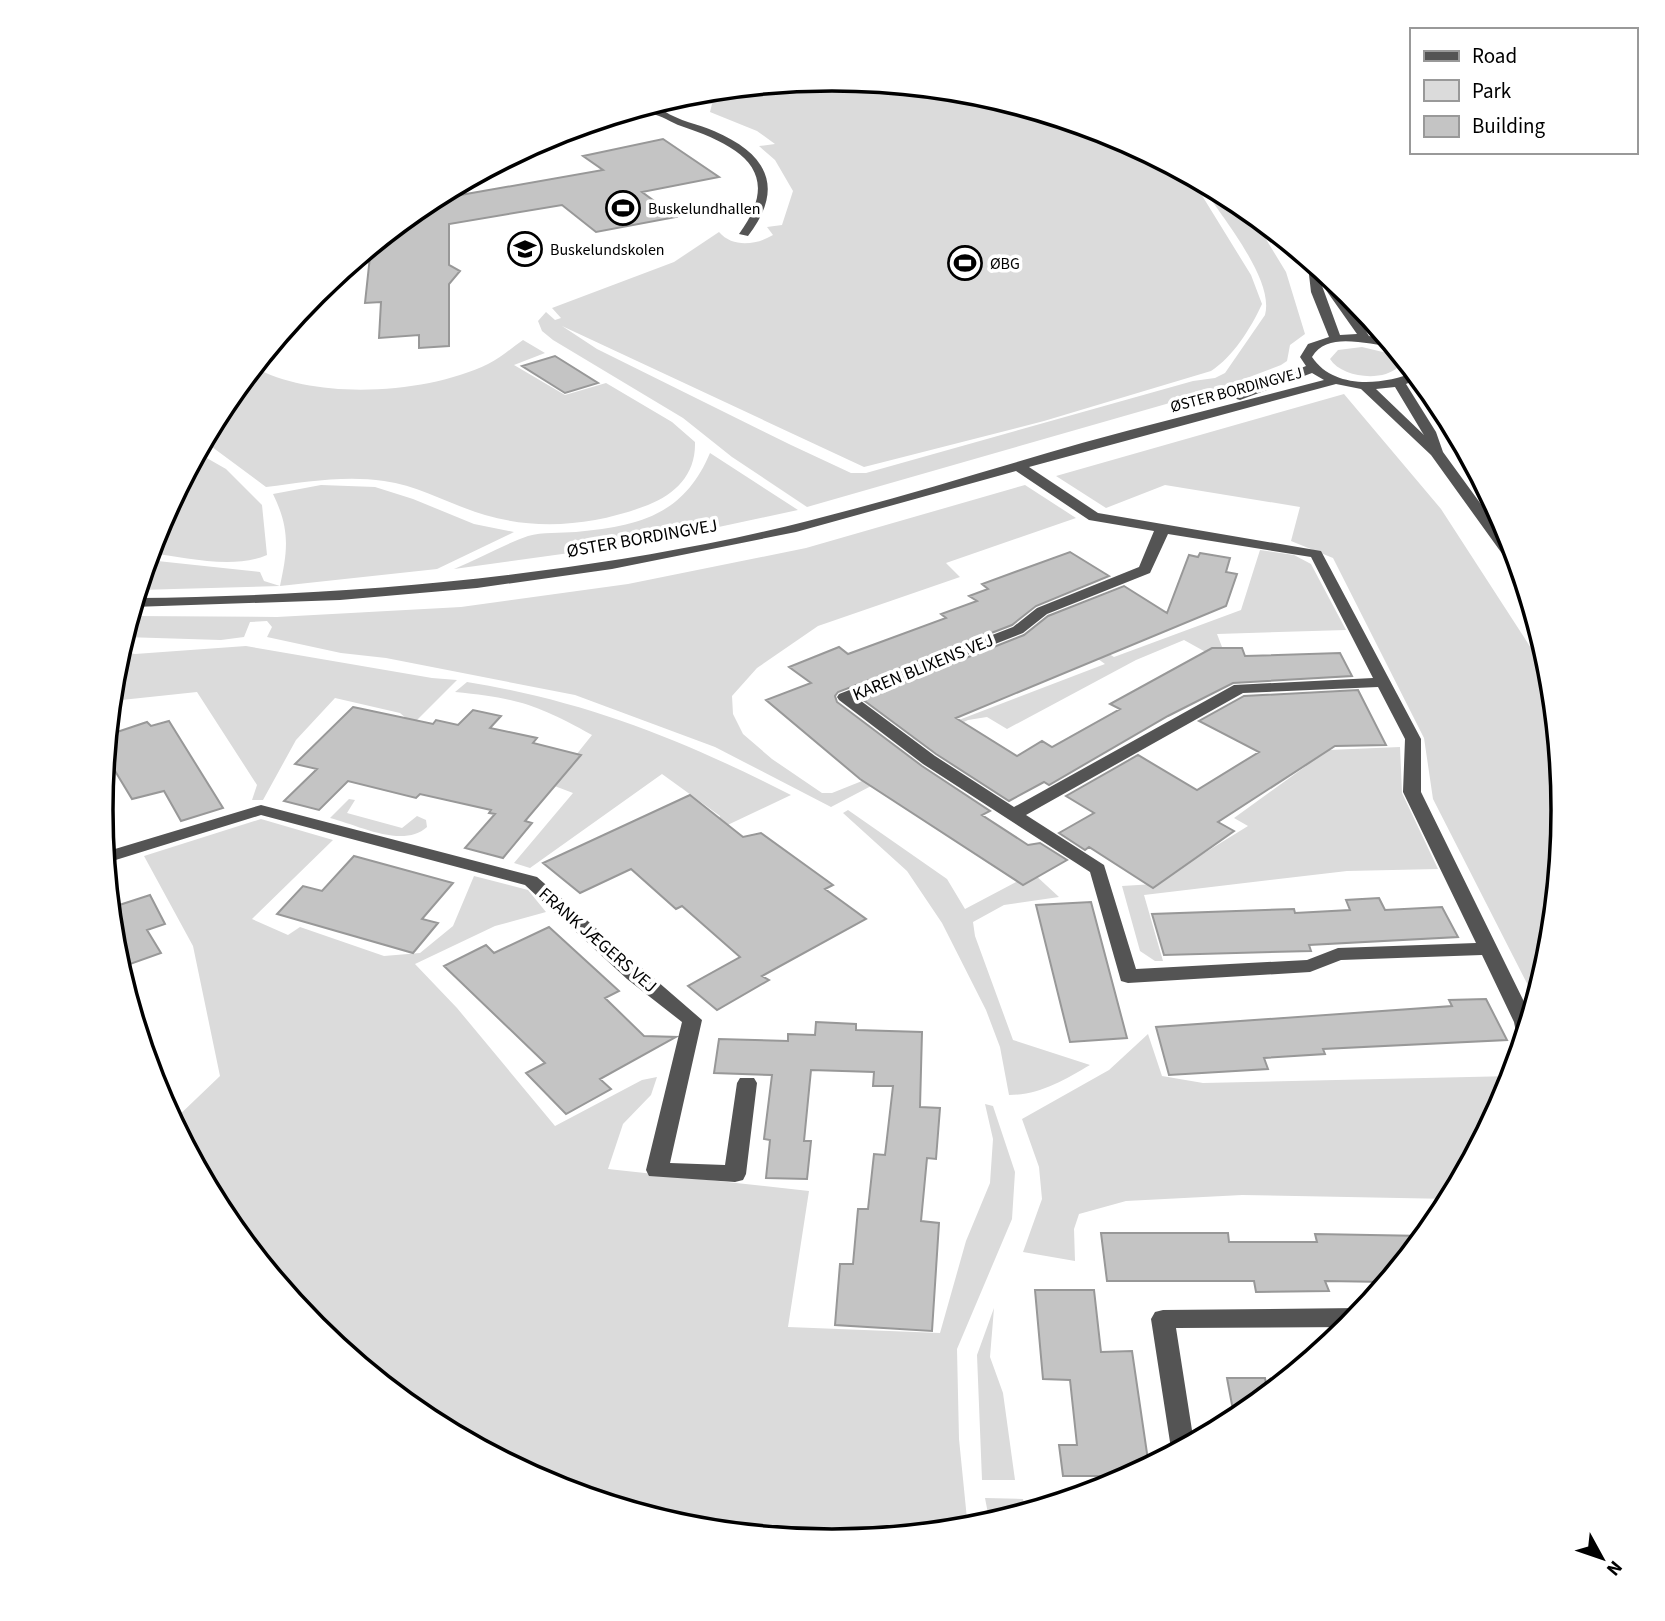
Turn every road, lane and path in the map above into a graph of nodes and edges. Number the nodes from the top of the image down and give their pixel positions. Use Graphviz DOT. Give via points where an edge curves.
graph roads {
  1 [pos="659,113"];
  2 [pos="744,234"];
  3 [pos="1314,276"];
  4 [pos="1346,307"];
  5 [pos="1365,338"];
  6 [pos="1336,339"];
  7 [pos="1377,341"];
  8 [pos="1313,368"];
  9 [pos="1408,379"];
  10 [pos="1337,380"];
  11 [pos="1399,383"];
  12 [pos="1364,385"];
  13 [pos="1143,430"];
  14 [pos="1436,452"];
  15 [pos="1019,467"];
  16 [pos="1162,530"];
  17 [pos="1498,539"];
  18 [pos="144,603"];
  19 [pos="1382,682"];
  20 [pos="1015,814"];
  21 [pos="115,855"];
  22 [pos="1488,949"];
  23 [pos="1522,1016"];
  24 [pos="747,1083"];
  25 [pos="1343,1317"];
  26 [pos="1181,1440"];
  1 -- 2 [label="street" via="716,135 758,170 766,188 764,209"];
  3 -- 6 [label="street"];
  4 -- 5 [label="street"];
  5 -- 6 [label="street"];
  5 -- 7 [label="street"];
  6 -- 8 [label="street" via="1307,352"];
  8 -- 10 [label="street"];
  8 -- 13 [label="street, ØSTER BORDINGVEJ"];
  9 -- 11 [label="street"];
  10 -- 12 [label="street"];
  10 -- 13 [label="street, ØSTER BORDINGVEJ"];
  11 -- 12 [label="street"];
  11 -- 14 [label="street"];
  12 -- 14 [label="street"];
  13 -- 15 [label="street, ØSTER BORDINGVEJ"];
  14 -- 17 [label="street"];
  15 -- 16 [label="street" via="1094,517"];
  15 -- 18 [label="street, ØSTER BORDINGVEJ" via="816,523 531,578 362,595"];
  16 -- 19 [label="street" via="1316,554"];
  16 -- 20 [label="street, KAREN BLIXENS VEJ" via="1145,570 1042,611 1018,630 845,697 929,760"];
  19 -- 20 [label="street" via="1240,688"];
  19 -- 22 [label="street" via="1413,739 1412,792"];
  20 -- 22 [label="street, KAREN BLIXENS VEJ" via="1098,869 1128,976 1310,966 1338,954"];
  21 -- 24 [label="street, FRANK JÆGERS VEJ" via="261,810 531,881 692,1020 657,1170 735,1174"];
  22 -- 23 [label="street"];
  25 -- 26 [label="street" via="1163,1319"];
}
